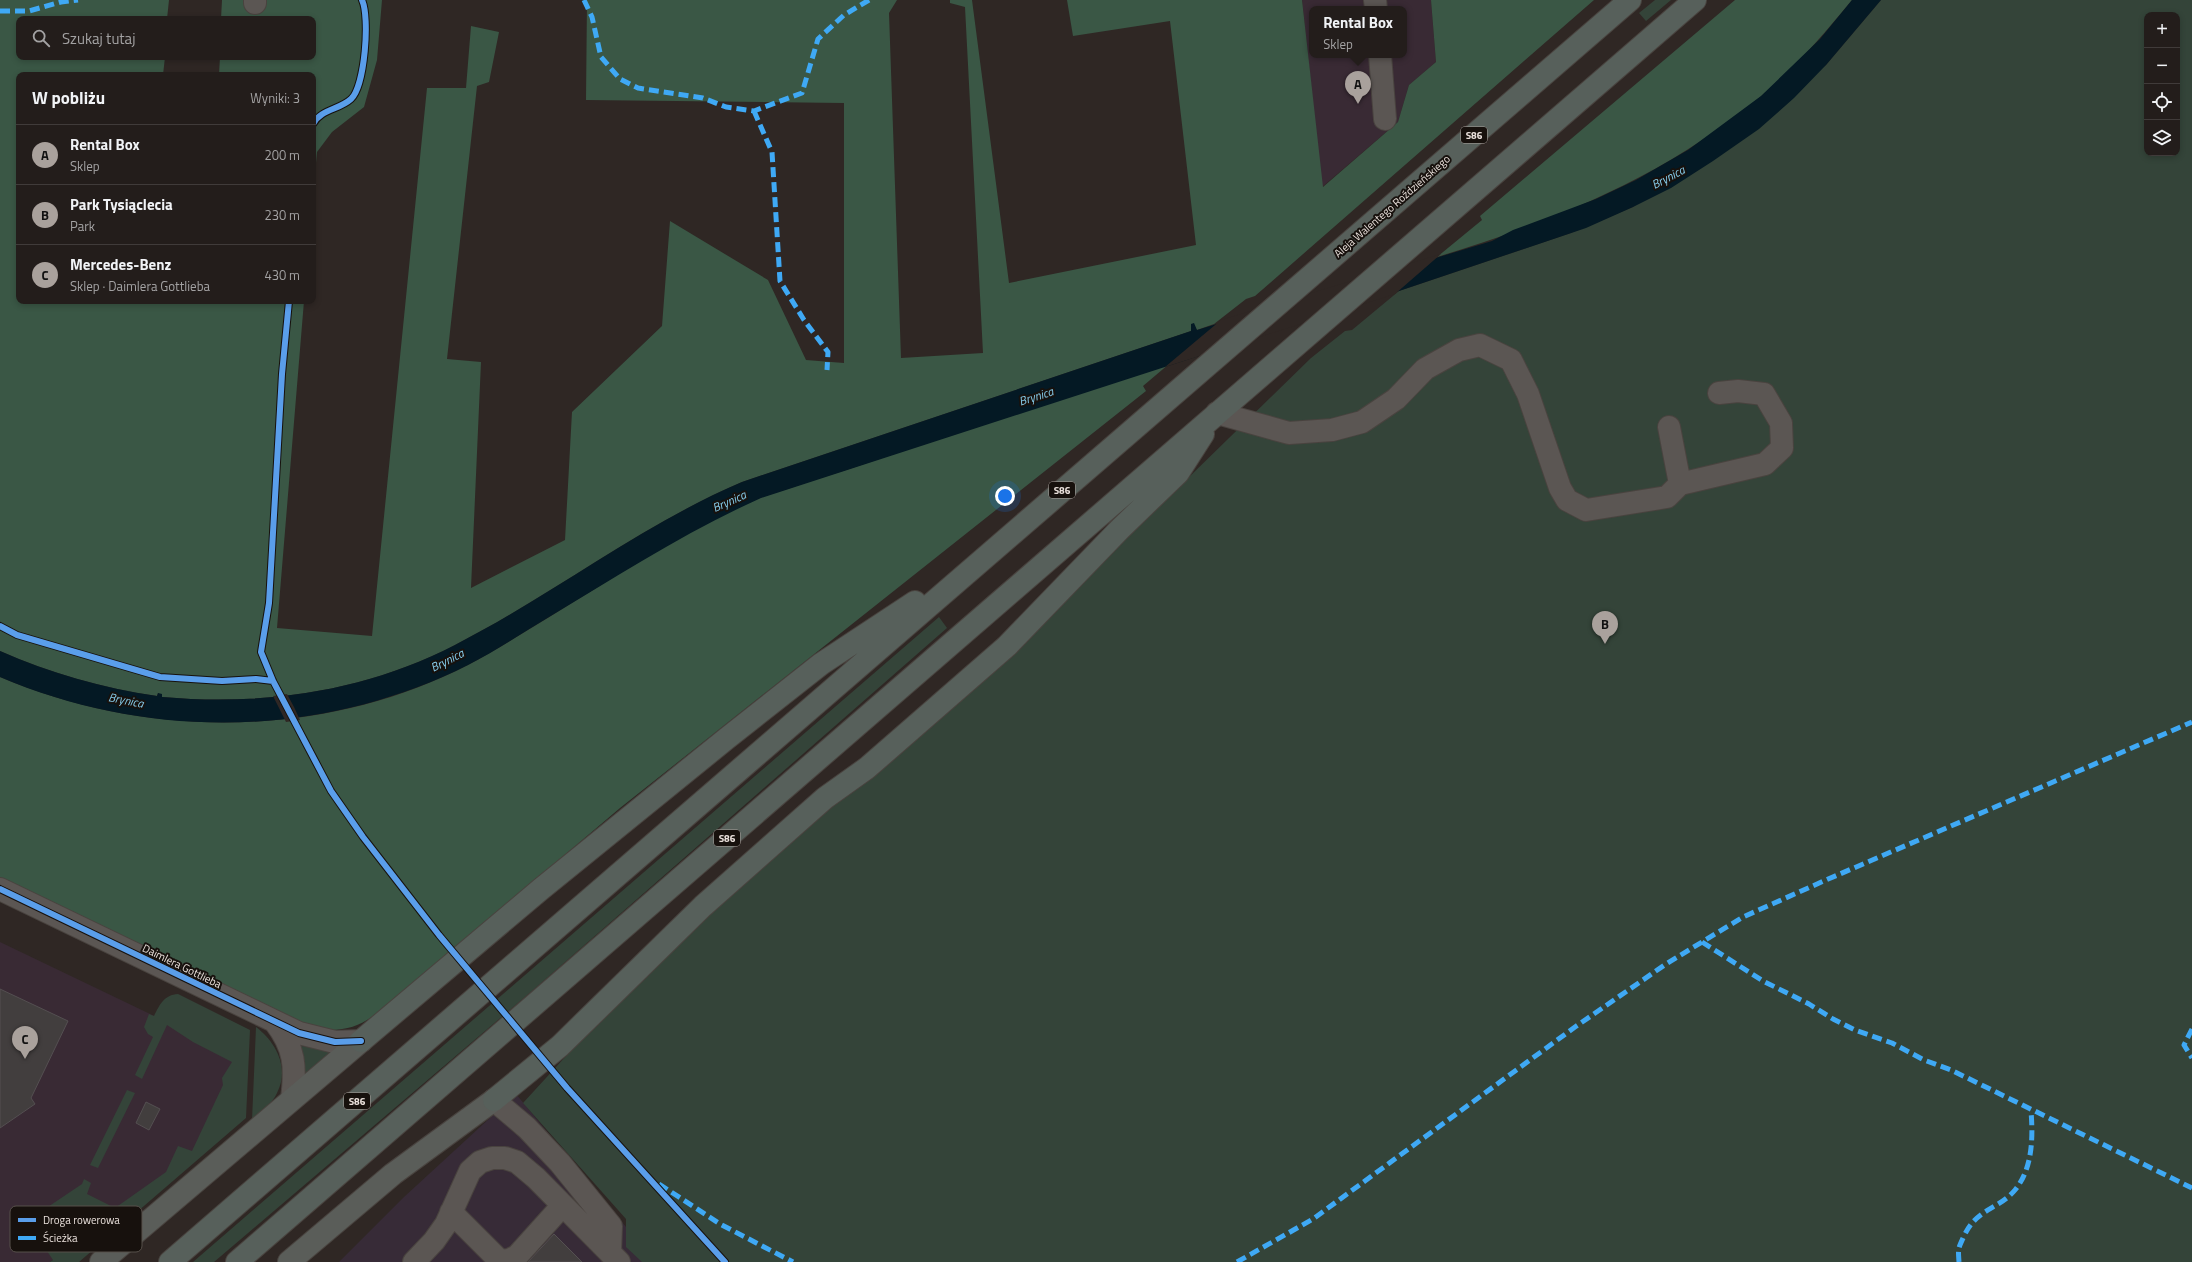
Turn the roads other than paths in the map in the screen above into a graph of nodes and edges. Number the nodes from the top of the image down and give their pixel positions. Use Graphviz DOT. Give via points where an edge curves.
graph roads {
  1 [pos="1630,0"];
  2 [pos="1695,0"];
  3 [pos="1380,58"];
  4 [pos="1385,119"];
  5 [pos="1719,393"];
  6 [pos="1217,413"];
  7 [pos="1669,427"];
  8 [pos="1680,484"];
  9 [pos="988,555"];
  10 [pos="0,889"];
  11 [pos="275,1022"];
  12 [pos="361,1041"];
  13 [pos="292,1099"];
  14 [pos="494,1100"];
  15 [pos="562,1206"];
  16 [pos="451,1212"];
  17 [pos="142,1228"];
  18 [pos="114,1252"];
  19 [pos="614,1257"];
  20 [pos="102,1262"];
  21 [pos="170,1262"];
  22 [pos="237,1262"];
  23 [pos="289,1262"];
  24 [pos="414,1262"];
  1 -- 9 [label="highway, Aleja Walentego Roździeńskiego / S86"];
  2 -- 6 [label="highway, S86"];
  3 -- 4 [label="street"];
  5 -- 8 [label="street" via="1738,391 1764,394 1781,423 1782,448 1765,464"];
  6 -- 8 [label="street" via="1289,433 1332,430 1362,422 1396,399 1425,369 1459,350 1480,346 1510,360 1528,394 1560,488 1567,500 1586,510 1667,497"];
  6 -- 14 [label="highway" via="1178,473 1007,646 867,768 825,798 703,906 560,1046"];
  6 -- 22 [label="highway, S86"];
  7 -- 8 [label="street"];
  9 -- 12 [label="highway" via="821,664 547,884"];
  9 -- 21 [label="highway, S86"];
  10 -- 11 [label="street, Daimlera Gottlieba"];
  11 -- 12 [label="street, Daimlera Gottlieba" via="299,1033 335,1042"];
  11 -- 13 [label="street" via="292,1053"];
  12 -- 13 [label="main road"];
  13 -- 17 [label="main road"];
  14 -- 19 [label="street" via="527,1128 560,1162 611,1226"];
  14 -- 23 [label="main road" via="393,1174"];
  15 -- 16 [label="street" via="516,1256 500,1261"];
  15 -- 16 [label="street" via="517,1162 505,1158 492,1158 480,1162 470,1171"];
  15 -- 19 [label="street"];
  16 -- 24 [label="street" via="434,1241"];
  18 -- 20 [label="main road"];
}
